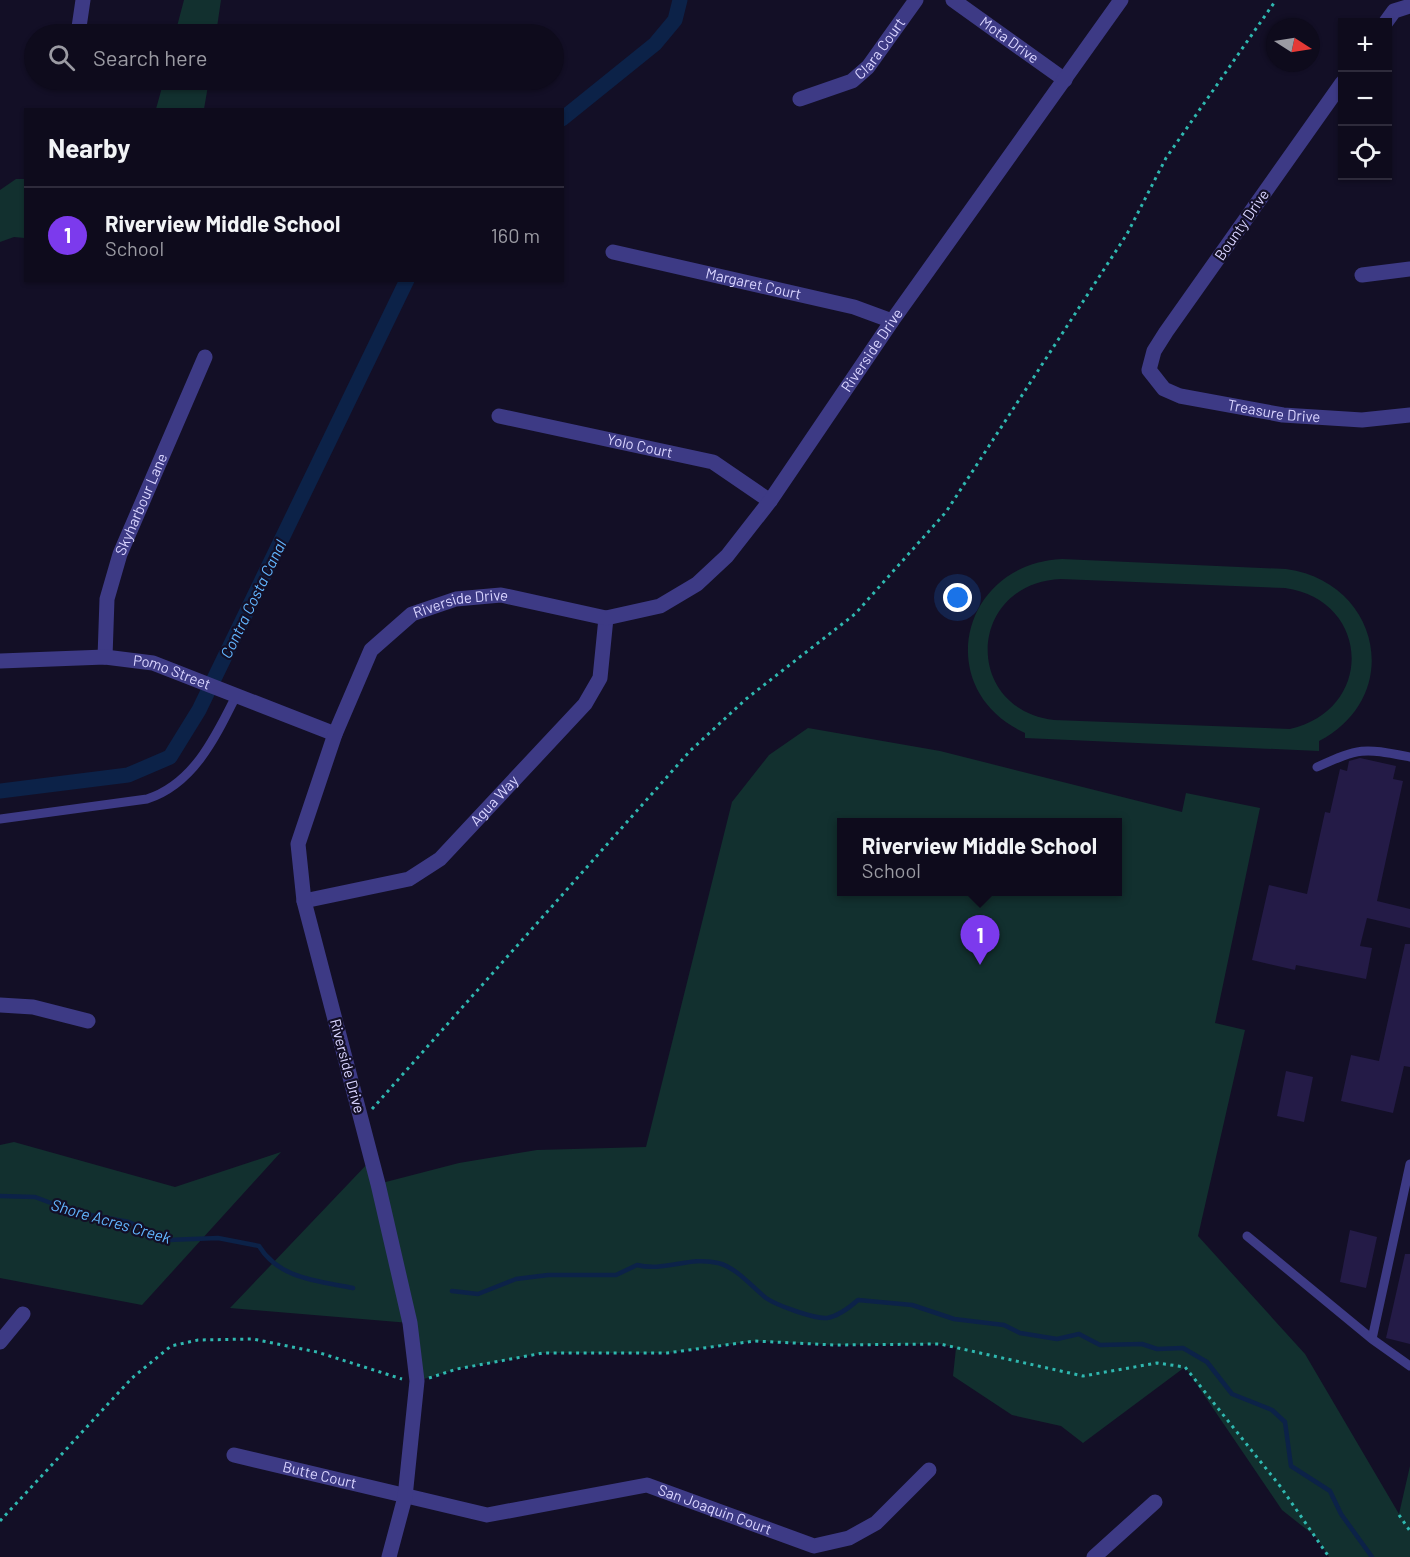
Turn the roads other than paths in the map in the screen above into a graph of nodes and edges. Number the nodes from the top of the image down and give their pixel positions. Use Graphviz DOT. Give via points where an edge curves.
graph roads {
  1 [pos="83,0"];
  2 [pos="916,0"];
  3 [pos="953,0"];
  4 [pos="1121,0"];
  5 [pos="1410,6"];
  6 [pos="1389,18"];
  7 [pos="79,24"];
  8 [pos="1065,80"];
  9 [pos="1338,89"];
  10 [pos="800,99"];
  11 [pos="613,252"];
  12 [pos="1410,269"];
  13 [pos="1362,275"];
  14 [pos="892,321"];
  15 [pos="205,357"];
  16 [pos="1149,370"];
  17 [pos="1410,415"];
  18 [pos="499,416"];
  19 [pos="770,501"];
  20 [pos="606,618"];
  21 [pos="105,657"];
  22 [pos="0,661"];
  23 [pos="237,694"];
  24 [pos="335,734"];
  25 [pos="1410,757"];
  26 [pos="1317,767"];
  27 [pos="0,819"];
  28 [pos="304,901"];
  29 [pos="0,1005"];
  30 [pos="88,1021"];
  31 [pos="1410,1164"];
  32 [pos="1247,1236"];
  33 [pos="23,1314"];
  34 [pos="1372,1339"];
  35 [pos="0,1342"];
  36 [pos="1410,1366"];
  37 [pos="234,1455"];
  38 [pos="929,1470"];
  39 [pos="405,1497"];
  40 [pos="1155,1502"];
  41 [pos="389,1557"];
  42 [pos="1094,1557"];
  1 -- 7 [label="street"];
  2 -- 10 [label="street, Clara Court" via="868,67 852,81"];
  3 -- 8 [label="street, Mota Drive"];
  4 -- 8 [label="street, Riverside Drive"];
  5 -- 6 [label="street" via="1394,11"];
  8 -- 14 [label="street, Riverside Drive"];
  9 -- 16 [label="street, Bounty Drive" via="1166,332 1154,351"];
  11 -- 14 [label="street, Margaret Court" via="854,307"];
  12 -- 13 [label="street"];
  14 -- 19 [label="street, Riverside Drive"];
  15 -- 21 [label="street, Skyharbour Lane" via="120,554 107,599"];
  16 -- 17 [label="street, Treasure Drive" via="1164,388 1180,396 1283,415 1362,420"];
  18 -- 19 [label="street, Yolo Court" via="713,462"];
  19 -- 20 [label="street, Riverside Drive" via="728,556 697,584 660,606"];
  20 -- 24 [label="street, Riverside Drive" via="501,595 456,599 412,614 371,650"];
  20 -- 28 [label="street, Agua Way" via="600,678 585,704 440,858 409,879"];
  21 -- 22 [label="street, Pomo Street"];
  21 -- 23 [label="street, Pomo Street" via="153,663"];
  23 -- 24 [label="street, Pomo Street"];
  23 -- 27 [label="lane" via="218,732 186,776 167,793"];
  24 -- 28 [label="street, Riverside Drive" via="298,844"];
  25 -- 26 [label="lane" via="1355,750"];
  28 -- 39 [label="street, Riverside Drive" via="410,1323 417,1381"];
  29 -- 30 [label="street" via="33,1007"];
  31 -- 34 [label="lane"];
  32 -- 34 [label="lane"];
  33 -- 35 [label="street"];
  34 -- 36 [label="lane"];
  37 -- 39 [label="street, Butte Court"];
  38 -- 39 [label="street, San Joaquin Court" via="876,1523 849,1538 814,1546 647,1485 487,1515"];
  39 -- 41 [label="street, Riverside Drive"];
  40 -- 42 [label="street"];
}
